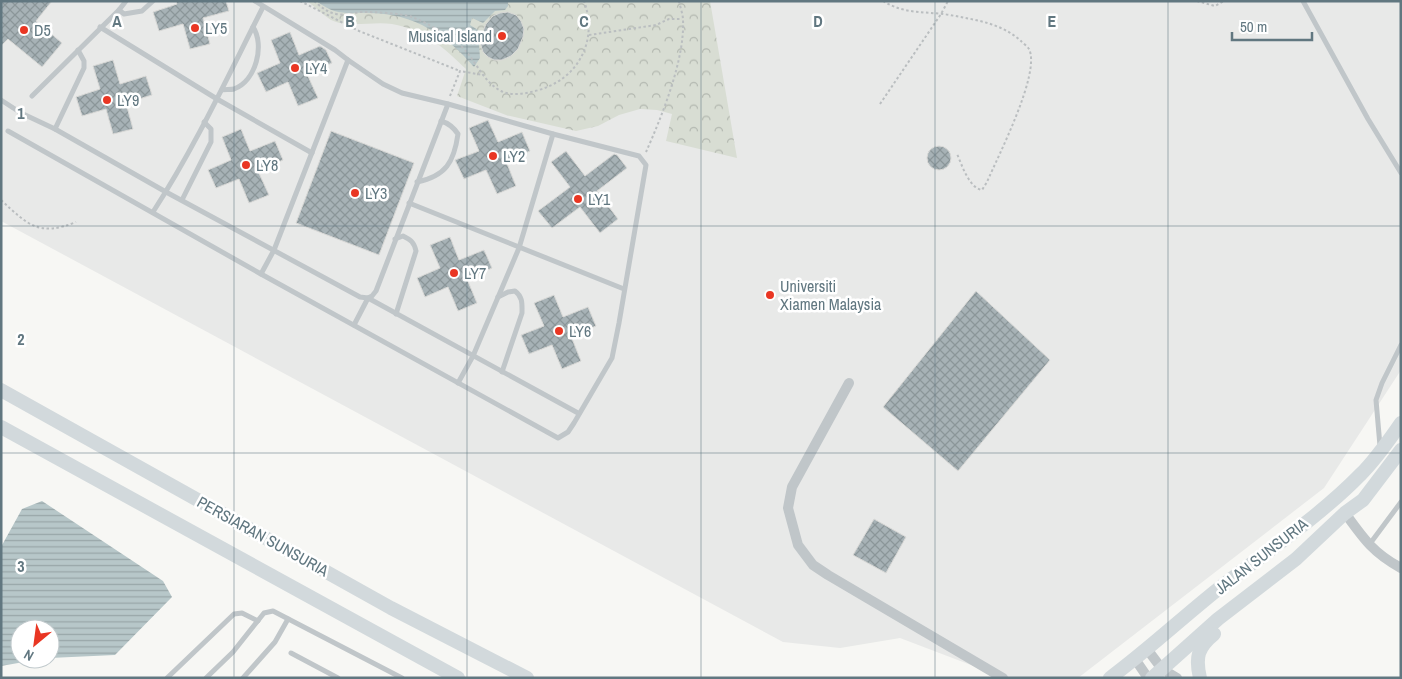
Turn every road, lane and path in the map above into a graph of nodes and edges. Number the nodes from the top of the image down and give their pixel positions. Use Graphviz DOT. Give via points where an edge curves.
graph roads {
  1 [pos="154,1"];
  2 [pos="255,1"];
  3 [pos="300,1"];
  4 [pos="314,1"];
  5 [pos="584,1"];
  6 [pos="679,1"];
  7 [pos="884,1"];
  8 [pos="948,1"];
  9 [pos="1197,1"];
  10 [pos="1224,1"];
  11 [pos="1303,1"];
  12 [pos="123,2"];
  13 [pos="263,7"];
  14 [pos="119,10"];
  15 [pos="941,14"];
  16 [pos="683,19"];
  17 [pos="253,27"];
  18 [pos="100,28"];
  19 [pos="589,34"];
  20 [pos="78,50"];
  21 [pos="348,60"];
  22 [pos="460,71"];
  23 [pos="483,75"];
  24 [pos="222,90"];
  25 [pos="32,96"];
  26 [pos="217,99"];
  27 [pos="1,100"];
  28 [pos="448,104"];
  29 [pos="880,104"];
  30 [pos="441,121"];
  31 [pos="204,122"];
  32 [pos="55,129"];
  33 [pos="8,130"];
  34 [pos="553,134"];
  35 [pos="312,153"];
  36 [pos="957,154"];
  37 [pos="643,160"];
  38 [pos="1401,173"];
  39 [pos="417,182"];
  40 [pos="166,192"];
  41 [pos="1,200"];
  42 [pos="182,200"];
  43 [pos="409,203"];
  44 [pos="153,212"];
  45 [pos="76,222"];
  46 [pos="395,239"];
  47 [pos="519,248"];
  48 [pos="274,250"];
  49 [pos="262,274"];
  50 [pos="624,289"];
  51 [pos="368,298"];
  52 [pos="498,298"];
  53 [pos="396,314"];
  54 [pos="354,325"];
  55 [pos="1401,345"];
  56 [pos="473,356"];
  57 [pos="502,372"];
  58 [pos="458,383"];
  59 [pos="849,383"];
  60 [pos="1,390"];
  61 [pos="578,414"];
  62 [pos="1401,423"];
  63 [pos="1,427"];
  64 [pos="1401,450"];
  65 [pos="1381,452"];
  66 [pos="1401,502"];
  67 [pos="1345,513"];
  68 [pos="1369,545"];
  69 [pos="1296,559"];
  70 [pos="1401,568"];
  71 [pos="288,619"];
  72 [pos="258,621"];
  73 [pos="1147,649"];
  74 [pos="291,653"];
  75 [pos="1135,659"];
  76 [pos="1157,673"];
  77 [pos="167,678"];
  78 [pos="206,678"];
  79 [pos="243,678"];
  80 [pos="338,678"];
  81 [pos="402,678"];
  82 [pos="458,678"];
  83 [pos="527,678"];
  84 [pos="1003,678"];
  85 [pos="1110,678"];
  86 [pos="1148,678"];
  87 [pos="1177,678"];
  88 [pos="1200,678"];
  1 -- 14 [label="lane" via="142,11 124,14"];
  2 -- 13 [label="lane"];
  3 -- 22 [label="path" via="359,31"];
  4 -- 23 [label="path" via="335,14 362,12 410,17 444,34 465,50"];
  5 -- 19 [label="path" via="589,14"];
  6 -- 16 [label="path"];
  7 -- 15 [label="path" via="912,12"];
  8 -- 15 [label="path"];
  9 -- 10 [label="path" via="1215,6"];
  11 -- 38 [label="lane"];
  12 -- 14 [label="lane"];
  13 -- 17 [label="lane"];
  13 -- 21 [label="lane"];
  14 -- 18 [label="lane"];
  15 -- 29 [label="path"];
  15 -- 36 [label="path" via="984,21 1010,32 1029,49 1032,65 1027,89 982,190 972,183"];
  16 -- 19 [label="path"];
  16 -- 37 [label="path" via="680,52 662,114"];
  17 -- 24 [label="lane"];
  17 -- 24 [label="lane" via="258,46 253,69 243,84"];
  18 -- 20 [label="lane"];
  18 -- 26 [label="lane"];
  19 -- 23 [label="path" via="581,58 554,85 528,93 511,93 501,91"];
  20 -- 25 [label="lane"];
  20 -- 32 [label="lane" via="84,68"];
  21 -- 28 [label="lane" via="402,93"];
  21 -- 35 [label="lane"];
  22 -- 23 [label="path"];
  22 -- 28 [label="path"];
  24 -- 26 [label="lane"];
  26 -- 31 [label="lane"];
  26 -- 35 [label="lane"];
  27 -- 32 [label="lane"];
  28 -- 30 [label="lane"];
  28 -- 34 [label="lane"];
  30 -- 39 [label="lane"];
  30 -- 39 [label="lane" via="458,134 449,166 438,176"];
  31 -- 40 [label="lane"];
  31 -- 42 [label="lane" via="211,130 210,142"];
  32 -- 40 [label="lane"];
  33 -- 44 [label="lane"];
  34 -- 37 [label="lane" via="639,156"];
  34 -- 47 [label="lane"];
  35 -- 48 [label="lane"];
  37 -- 50 [label="lane" via="646,165"];
  39 -- 43 [label="lane"];
  40 -- 42 [label="lane"];
  40 -- 44 [label="lane"];
  41 -- 45 [label="path" via="22,219 41,229 60,228"];
  42 -- 48 [label="lane"];
  43 -- 46 [label="lane"];
  43 -- 47 [label="lane"];
  44 -- 49 [label="lane"];
  46 -- 51 [label="lane" via="376,291"];
  46 -- 53 [label="lane" via="403,236 409,239 416,251"];
  47 -- 50 [label="lane"];
  47 -- 52 [label="lane"];
  48 -- 49 [label="lane"];
  48 -- 51 [label="lane" via="360,297"];
  49 -- 54 [label="lane"];
  50 -- 61 [label="lane" via="612,358"];
  51 -- 53 [label="lane"];
  51 -- 54 [label="lane"];
  52 -- 56 [label="lane"];
  52 -- 57 [label="lane" via="514,291 519,294 522,306"];
  53 -- 56 [label="lane"];
  54 -- 58 [label="lane"];
  55 -- 65 [label="lane" via="1376,400"];
  56 -- 57 [label="lane"];
  56 -- 58 [label="lane"];
  57 -- 61 [label="lane"];
  58 -- 61 [label="lane" via="558,438 568,432"];
  59 -- 84 [label="street" via="792,487 788,508 798,545 812,564"];
  60 -- 83 [label="street, PERSIARAN SUNSURIA" via="391,608"];
  62 -- 65 [label="street, JALAN SUNSURIA"];
  63 -- 82 [label="street, PERSIARAN SUNSURIA"];
  64 -- 67 [label="street, JALAN SUNSURIA" via="1363,500"];
  65 -- 73 [label="street, JALAN SUNSURIA" via="1315,514"];
  66 -- 68 [label="lane"];
  67 -- 68 [label="street"];
  67 -- 69 [label="street, JALAN SUNSURIA"];
  68 -- 70 [label="street" via="1380,556"];
  69 -- 76 [label="street, JALAN SUNSURIA" via="1218,619"];
  69 -- 88 [label="street" via="1199,650 1197,666"];
  71 -- 72 [label="lane" via="273,611 264,613"];
  71 -- 79 [label="lane" via="276,642"];
  71 -- 81 [label="lane"];
  72 -- 77 [label="lane" via="242,613 234,614"];
  72 -- 78 [label="lane"];
  73 -- 75 [label="street, JALAN SUNSURIA"];
  73 -- 76 [label="street"];
  74 -- 80 [label="lane"];
  75 -- 85 [label="street, JALAN SUNSURIA"];
  75 -- 86 [label="street"];
  76 -- 87 [label="street"];
}
